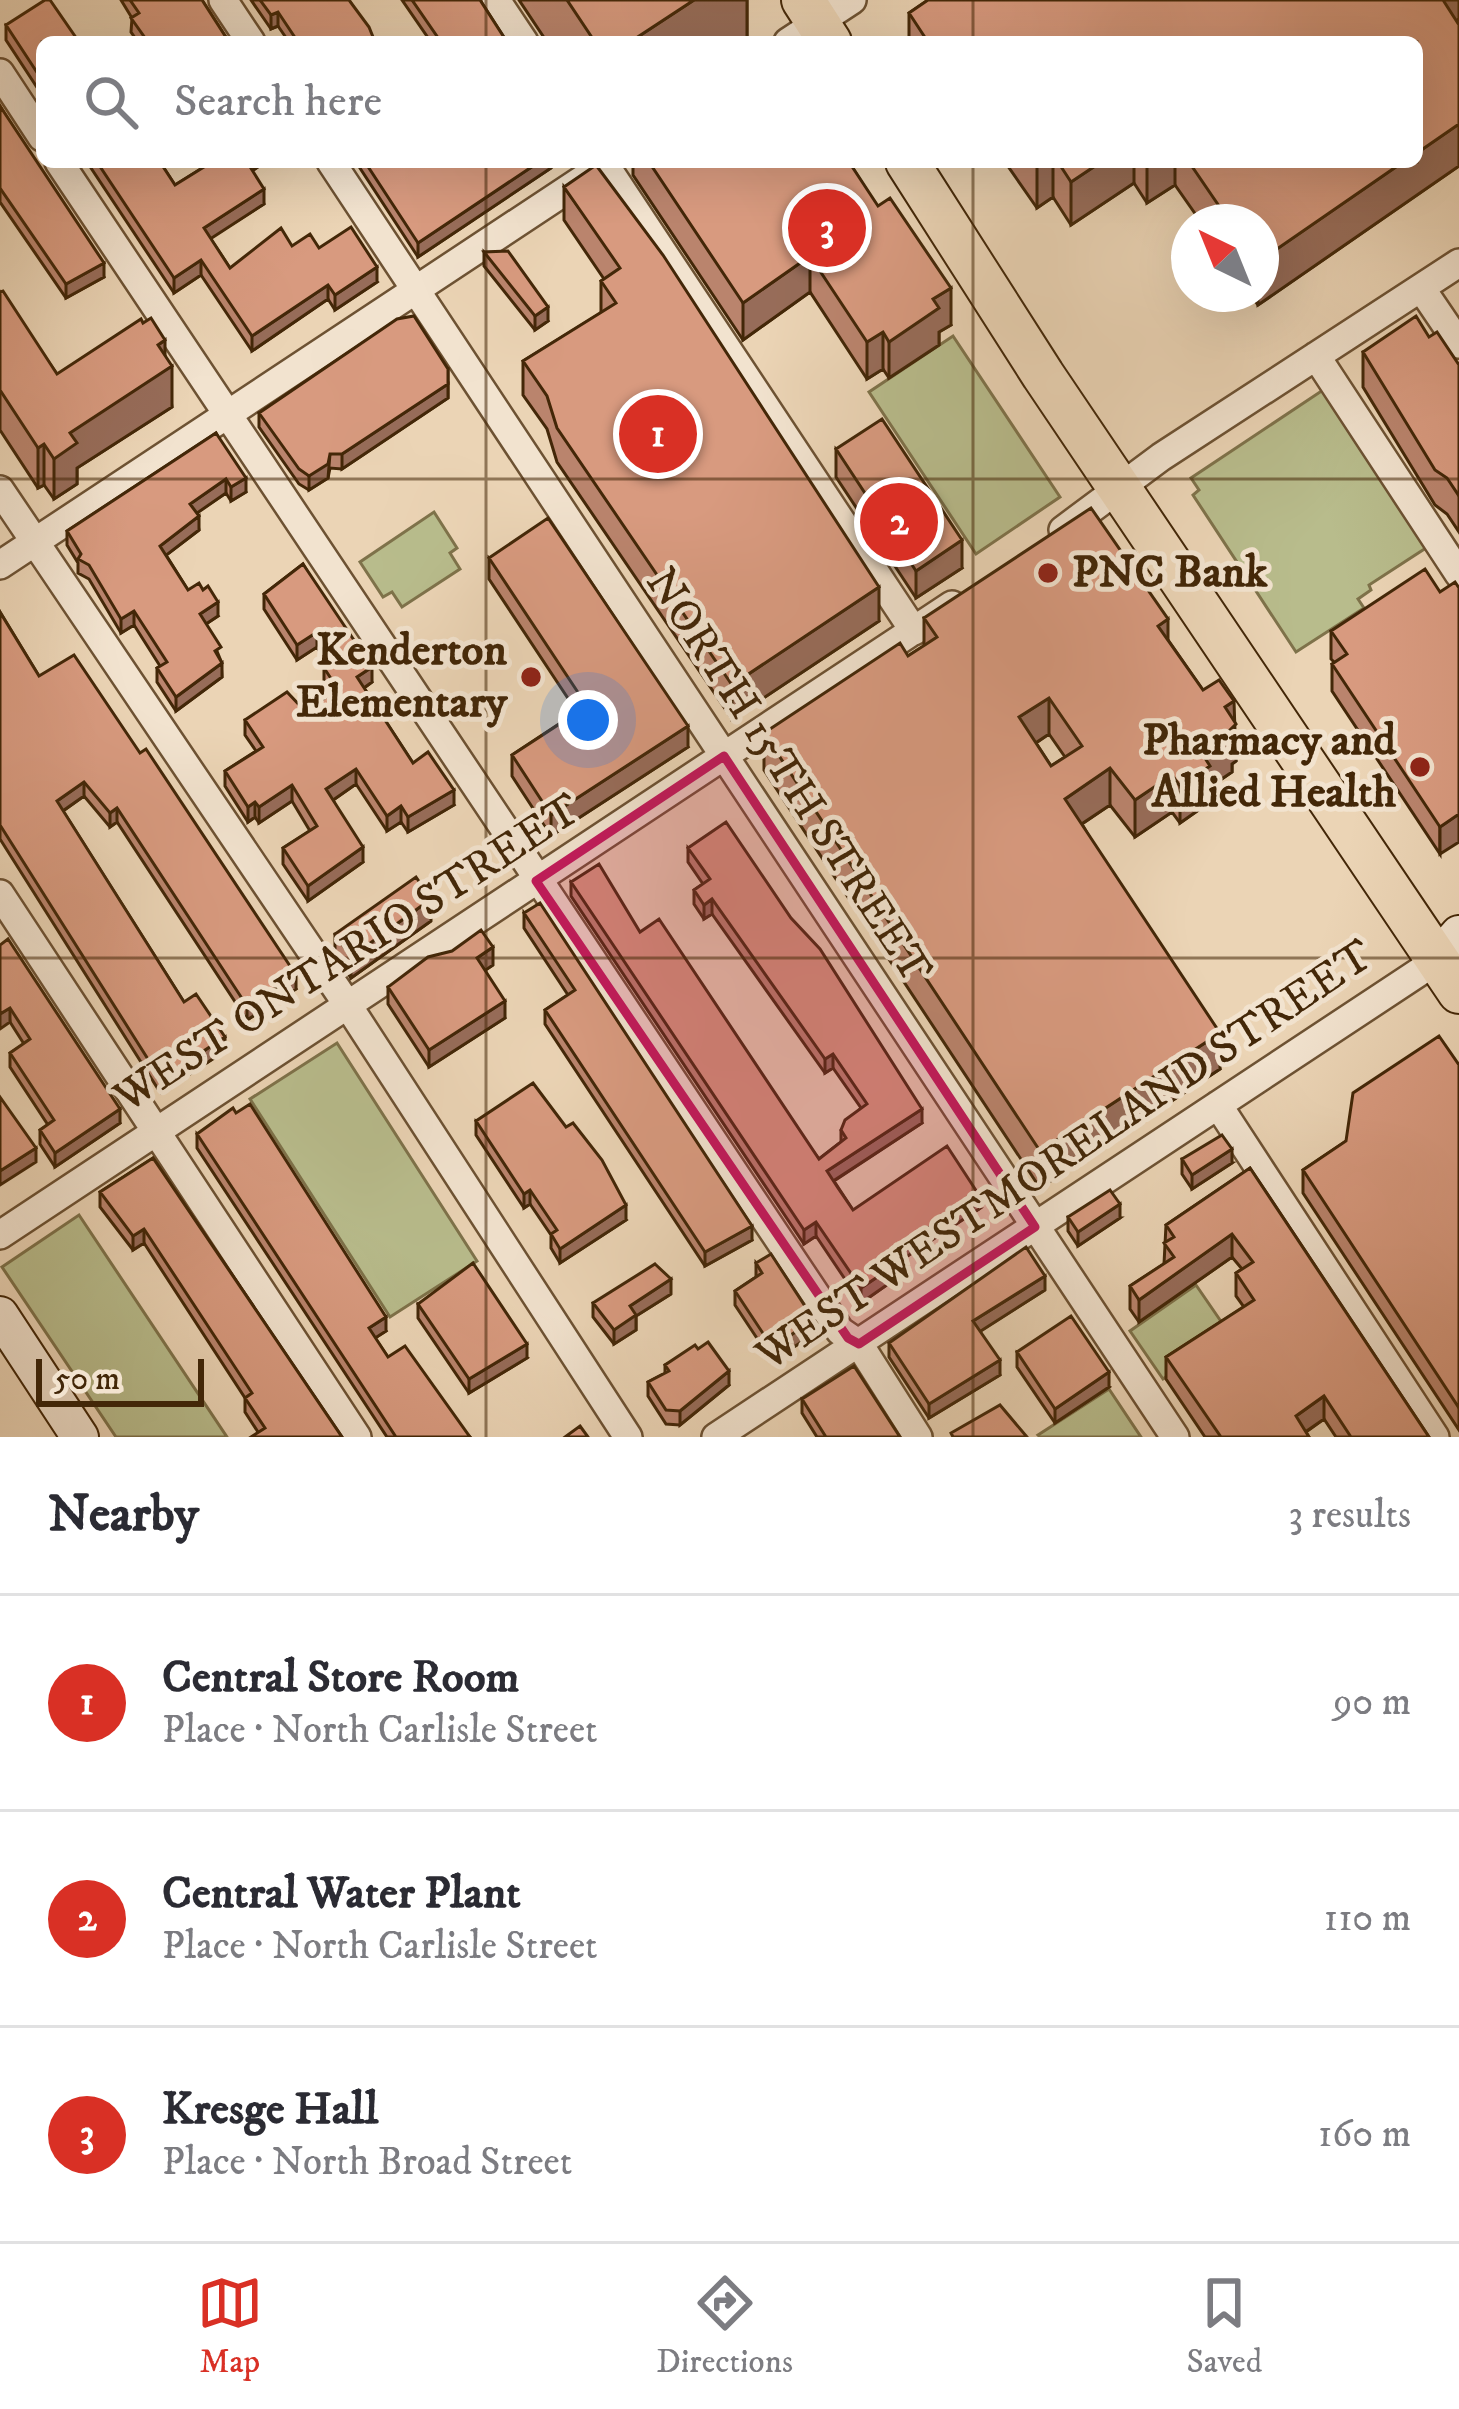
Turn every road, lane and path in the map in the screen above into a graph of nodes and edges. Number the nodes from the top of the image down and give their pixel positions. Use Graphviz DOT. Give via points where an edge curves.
graph roads {
  1 [pos="223,0"];
  2 [pos="496,0"];
  3 [pos="247,36"];
  4 [pos="520,36"];
  5 [pos="0,73"];
  6 [pos="36,128"];
  7 [pos="62,168"];
  8 [pos="336,168"];
  9 [pos="598,168"];
  10 [pos="609,168"];
  11 [pos="911,168"];
  12 [pos="1459,262"];
  13 [pos="416,287"];
  14 [pos="1421,288"];
  15 [pos="1459,344"];
  16 [pos="1316,356"];
  17 [pos="224,414"];
  18 [pos="1120,489"];
  19 [pos="0,490"];
  20 [pos="34,542"];
  21 [pos="1030,553"];
  22 [pos="0,565"];
  23 [pos="1459,574"];
  24 [pos="972,592"];
  25 [pos="914,631"];
  26 [pos="724,756"];
  27 [pos="536,881"];
  28 [pos="0,894"];
  29 [pos="1454,958"];
  30 [pos="347,1004"];
  31 [pos="1217,1105"];
  32 [pos="155,1132"];
  33 [pos="1035,1227"];
  34 [pos="0,1235"];
  35 [pos="0,1315"];
  36 [pos="859,1344"];
  37 [pos="80,1437"];
  38 [pos="357,1437"];
  39 [pos="628,1437"];
  40 [pos="716,1437"];
  41 [pos="918,1437"];
  42 [pos="1175,1437"];
  43 [pos="1435,1437"];
  1 -- 3 [label="street"];
  2 -- 4 [label="street"];
  5 -- 6 [label="street"];
  7 -- 17 [label="street"];
  8 -- 13 [label="street, NORTH 15TH STREET"];
  9 -- 13 [label="street"];
  10 -- 25 [label="street"];
  11 -- 18 [label="main road"];
  12 -- 14 [label="street"];
  13 -- 17 [label="street"];
  13 -- 26 [label="street, NORTH 15TH STREET"];
  14 -- 15 [label="street"];
  14 -- 16 [label="street"];
  16 -- 18 [label="street"];
  16 -- 23 [label="street"];
  17 -- 20 [label="street"];
  17 -- 27 [label="street"];
  18 -- 21 [label="street"];
  18 -- 29 [label="main road"];
  19 -- 20 [label="street"];
  20 -- 22 [label="street"];
  20 -- 30 [label="street"];
  24 -- 25 [label="street, WEST ONTARIO STREET"];
  25 -- 26 [label="street, WEST ONTARIO STREET"];
  26 -- 27 [label="street, WEST ONTARIO STREET"];
  26 -- 33 [label="street, NORTH 15TH STREET"];
  27 -- 30 [label="street, WEST ONTARIO STREET"];
  27 -- 36 [label="street" via="840,1331"];
  28 -- 32 [label="street"];
  29 -- 31 [label="street, WEST WESTMORELAND STREET"];
  30 -- 32 [label="street, WEST ONTARIO STREET"];
  30 -- 39 [label="street"];
  31 -- 33 [label="street, WEST WESTMORELAND STREET"];
  31 -- 43 [label="street"];
  32 -- 34 [label="street, WEST ONTARIO STREET"];
  32 -- 38 [label="street"];
  33 -- 36 [label="street, WEST WESTMORELAND STREET"];
  33 -- 42 [label="street, NORTH 15TH STREET"];
  35 -- 37 [label="street"];
  36 -- 40 [label="street, WEST WESTMORELAND STREET"];
  36 -- 41 [label="street"];
}
